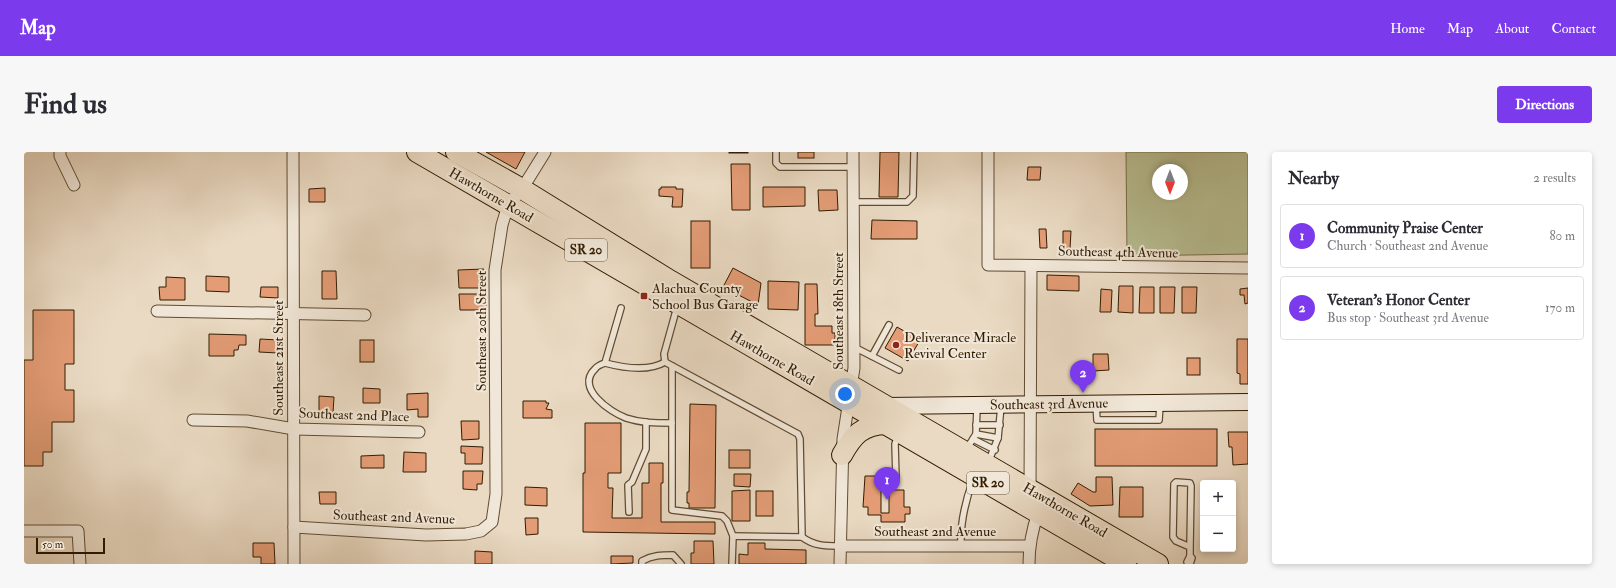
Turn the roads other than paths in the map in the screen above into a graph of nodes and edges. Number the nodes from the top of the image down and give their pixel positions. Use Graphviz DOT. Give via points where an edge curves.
graph roads {
  1 [pos="60,152"];
  2 [pos="293,152"];
  3 [pos="417,152"];
  4 [pos="456,152"];
  5 [pos="544,152"];
  6 [pos="776,152"];
  7 [pos="853,152"];
  8 [pos="914,152"];
  9 [pos="988,152"];
  10 [pos="853,167"];
  11 [pos="74,184"];
  12 [pos="522,189"];
  13 [pos="853,202"];
  14 [pos="508,205"];
  15 [pos="1031,266"];
  16 [pos="1248,268"];
  17 [pos="678,303"];
  18 [pos="621,308"];
  19 [pos="157,311"];
  20 [pos="294,314"];
  21 [pos="365,315"];
  22 [pos="889,325"];
  23 [pos="854,346"];
  24 [pos="872,356"];
  25 [pos="606,362"];
  26 [pos="665,362"];
  27 [pos="672,366"];
  28 [pos="899,370"];
  29 [pos="851,395"];
  30 [pos="1248,402"];
  31 [pos="977,405"];
  32 [pos="1001,405"];
  33 [pos="1031,405"];
  34 [pos="193,420"];
  35 [pos="891,421"];
  36 [pos="646,422"];
  37 [pos="672,423"];
  38 [pos="976,425"];
  39 [pos="1000,425"];
  40 [pos="294,429"];
  41 [pos="419,432"];
  42 [pos="998,438"];
  43 [pos="971,441"];
  44 [pos="842,455"];
  45 [pos="985,463"];
  46 [pos="896,479"];
  47 [pos="1030,490"];
  48 [pos="629,512"];
  49 [pos="1038,513"];
  50 [pos="491,523"];
  51 [pos="294,527"];
  52 [pos="24,531"];
  53 [pos="733,536"];
  54 [pos="802,537"];
  55 [pos="840,546"];
  56 [pos="960,546"];
  57 [pos="1029,546"];
  58 [pos="1190,547"];
  59 [pos="80,564"];
  60 [pos="294,564"];
  61 [pos="642,564"];
  62 [pos="681,564"];
  63 [pos="732,564"];
  64 [pos="840,564"];
  65 [pos="1029,564"];
  66 [pos="1126,564"];
  67 [pos="1158,564"];
  68 [pos="1189,564"];
  1 -- 11 [label="street"];
  2 -- 20 [label="street, Southeast 21st Street"];
  3 -- 14 [label="highway, Hawthorne Road / SR 20"];
  4 -- 12 [label="highway, Hawthorne Road / SR 20"];
  5 -- 12 [label="street, Southeast 20th Street"];
  6 -- 10 [label="lane" via="776,163 780,167"];
  7 -- 10 [label="street, Southeast 18th Street"];
  8 -- 13 [label="lane" via="913,196 910,200"];
  9 -- 15 [label="street, Southeast 4th Avenue" via="988,265"];
  10 -- 13 [label="street, Southeast 18th Street"];
  12 -- 14 [label="street, Southeast 20th Street"];
  12 -- 29 [label="highway, Hawthorne Road / SR 20"];
  13 -- 23 [label="street, Southeast 18th Street"];
  14 -- 17 [label="highway, Hawthorne Road / SR 20"];
  14 -- 50 [label="street, Southeast 20th Street" via="495,270 496,494"];
  15 -- 16 [label="street, Southeast 4th Avenue"];
  15 -- 33 [label="street"];
  17 -- 26 [label="lane" via="664,354"];
  17 -- 29 [label="highway, Hawthorne Road / SR 20"];
  18 -- 25 [label="lane"];
  19 -- 20 [label="street"];
  20 -- 21 [label="street"];
  20 -- 40 [label="street, Southeast 21st Street"];
  22 -- 24 [label="lane"];
  23 -- 24 [label="lane"];
  23 -- 29 [label="street, Southeast 18th Street"];
  24 -- 28 [label="lane"];
  25 -- 26 [label="lane" via="617,366 655,368"];
  25 -- 36 [label="lane" via="594,369 590,378 594,396 611,411 625,418"];
  26 -- 27 [label="lane"];
  27 -- 37 [label="lane"];
  27 -- 54 [label="lane" via="798,434"];
  29 -- 35 [label="highway, Hawthorne Road / SR 20"];
  29 -- 44 [label="street, Southeast 18th Street"];
  30 -- 33 [label="street, Southeast 3rd Avenue"];
  31 -- 32 [label="street, Southeast 3rd Avenue"];
  31 -- 35 [label="street, Southeast 3rd Avenue"];
  31 -- 38 [label="lane"];
  32 -- 33 [label="street, Southeast 3rd Avenue"];
  32 -- 39 [label="lane"];
  33 -- 47 [label="street"];
  34 -- 40 [label="street, Southeast 2nd Place" via="247,421"];
  35 -- 43 [label="highway, Hawthorne Road / SR 20"];
  35 -- 44 [label="highway" via="864,428 853,438"];
  35 -- 45 [label="highway, Hawthorne Road / SR 20"];
  35 -- 46 [label="lane" via="895,444"];
  36 -- 37 [label="lane"];
  36 -- 48 [label="lane" via="646,449 632,482 628,485"];
  37 -- 53 [label="lane" via="672,510 722,516"];
  38 -- 39 [label="lane"];
  38 -- 43 [label="lane"];
  39 -- 42 [label="lane"];
  40 -- 41 [label="street, Southeast 2nd Place"];
  40 -- 51 [label="street, Southeast 21st Street"];
  42 -- 43 [label="lane"];
  42 -- 45 [label="lane"];
  43 -- 45 [label="highway, Hawthorne Road / SR 20"];
  44 -- 55 [label="street, Southeast 18th Street"];
  45 -- 47 [label="highway, Hawthorne Road / SR 20"];
  45 -- 49 [label="highway, Hawthorne Road / SR 20"];
  45 -- 56 [label="lane" via="964,505"];
  47 -- 67 [label="highway, Hawthorne Road / SR 20"];
  49 -- 57 [label="street"];
  49 -- 66 [label="highway, Hawthorne Road / SR 20"];
  50 -- 51 [label="street, Southeast 2nd Avenue" via="481,531 426,535"];
  51 -- 60 [label="street, Southeast 21st Street"];
  52 -- 59 [label="street" via="78,532"];
  53 -- 54 [label="lane"];
  53 -- 63 [label="lane"];
  54 -- 55 [label="lane" via="810,543"];
  55 -- 56 [label="street, Southeast 2nd Avenue"];
  55 -- 64 [label="street, Southeast 18th Street"];
  56 -- 57 [label="street, Southeast 2nd Avenue"];
  57 -- 65 [label="street"];
  58 -- 58 [label="lane" via="1191,486 1190,483 1176,482 1173,537"];
  58 -- 68 [label="lane" via="1192,558"];
  61 -- 62 [label="lane" via="642,561 650,556 662,555 673,555"];
}
